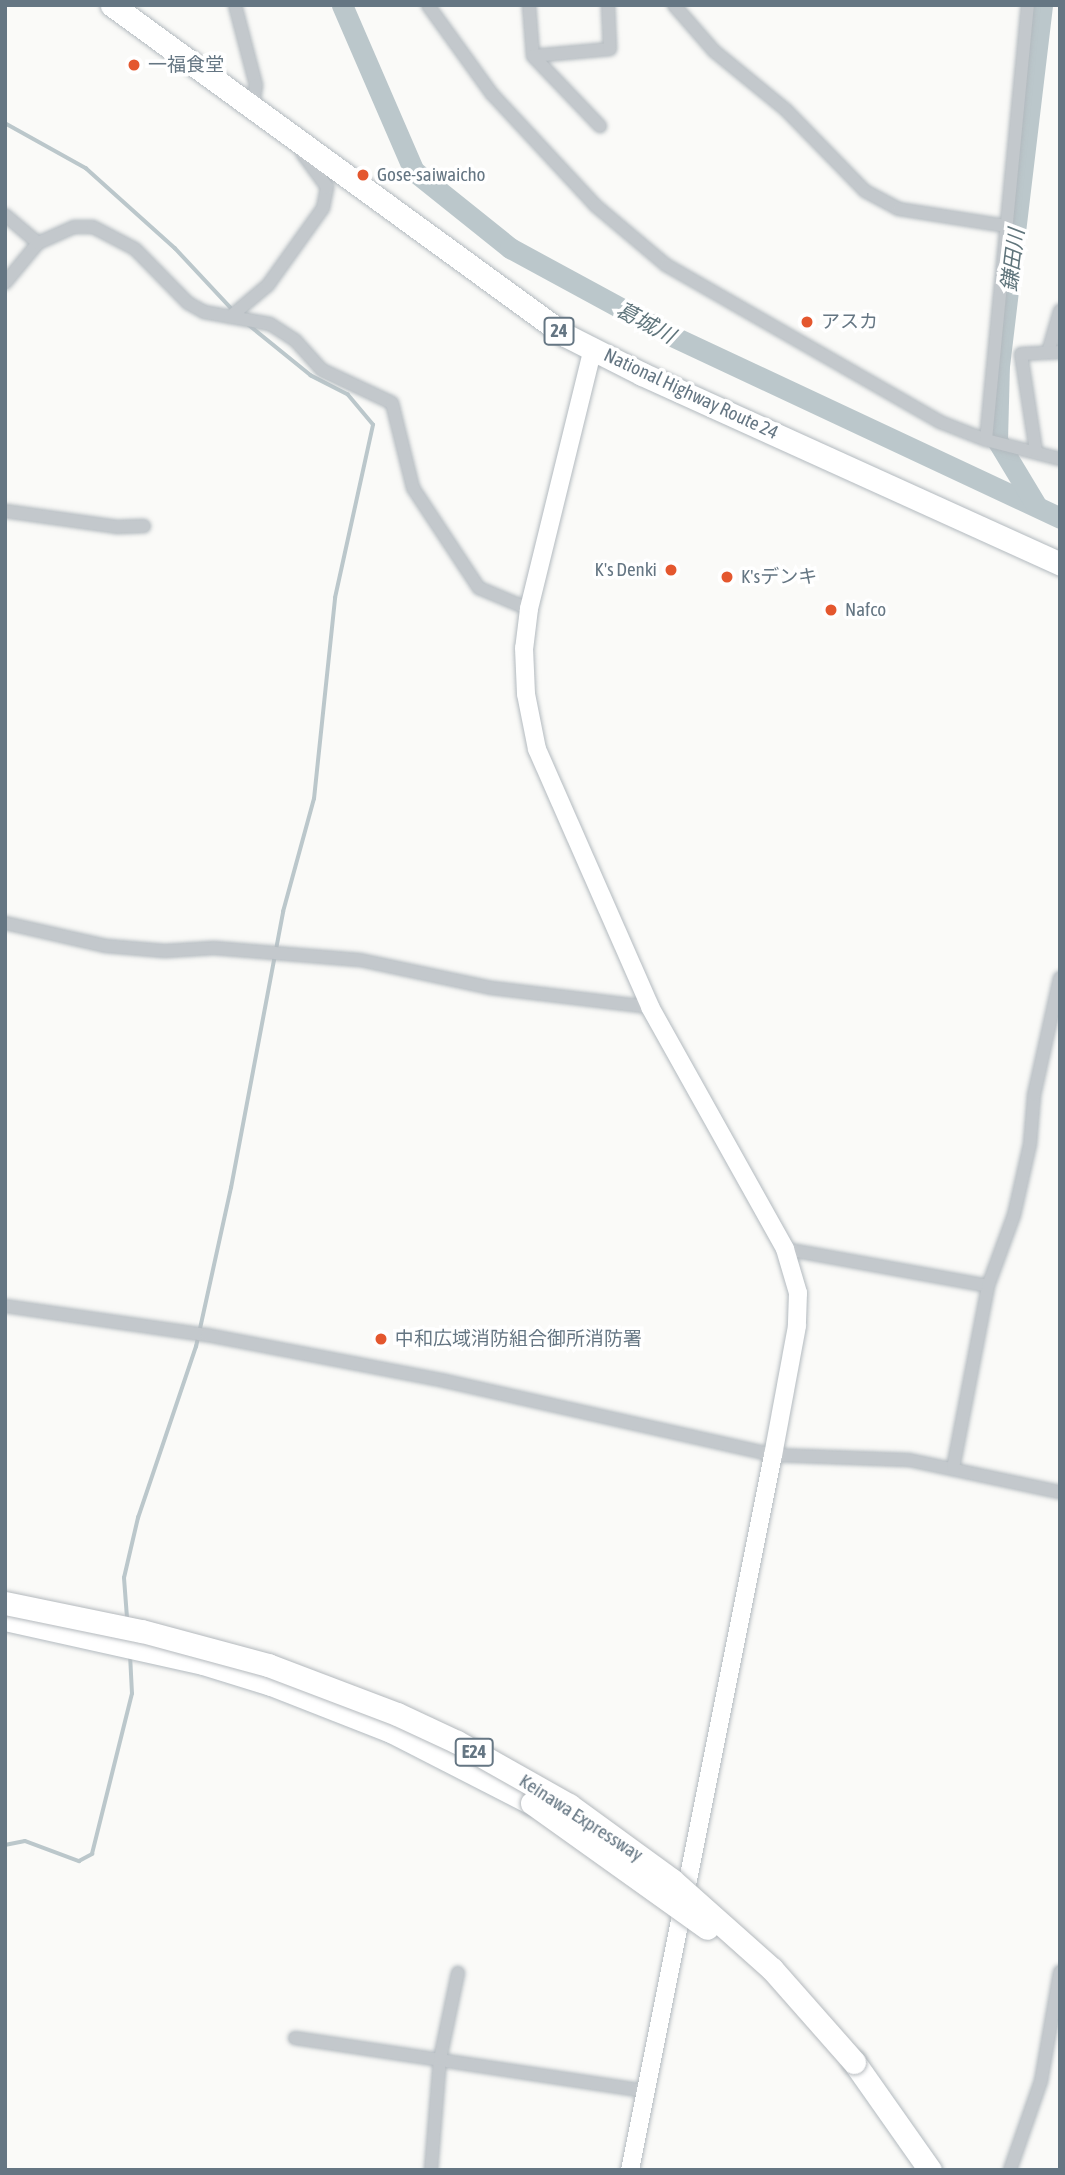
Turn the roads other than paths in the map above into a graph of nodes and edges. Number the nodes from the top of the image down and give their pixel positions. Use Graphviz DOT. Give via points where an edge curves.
graph roads {
  1 [pos="112,5"];
  2 [pos="236,5"];
  3 [pos="428,5"];
  4 [pos="529,5"];
  5 [pos="608,5"];
  6 [pos="674,5"];
  7 [pos="1028,5"];
  8 [pos="533,56"];
  9 [pos="253,106"];
  10 [pos="600,127"];
  11 [pos="282,128"];
  12 [pos="5,215"];
  13 [pos="1006,226"];
  14 [pos="38,243"];
  15 [pos="5,283"];
  16 [pos="1060,311"];
  17 [pos="234,314"];
  18 [pos="593,348"];
  19 [pos="1055,351"];
  20 [pos="986,440"];
  21 [pos="1031,450"];
  22 [pos="1060,459"];
  23 [pos="5,511"];
  24 [pos="144,526"];
  25 [pos="1060,564"];
  26 [pos="529,609"];
  27 [pos="5,923"];
  28 [pos="1060,978"];
  29 [pos="650,1007"];
  30 [pos="785,1249"];
  31 [pos="988,1286"];
  32 [pos="5,1306"];
  33 [pos="774,1455"];
  34 [pos="953,1468"];
  35 [pos="1060,1492"];
  36 [pos="5,1604"];
  37 [pos="5,1619"];
  38 [pos="5,1628"];
  39 [pos="152,1651"];
  40 [pos="1060,1972"];
  41 [pos="458,1973"];
  42 [pos="295,2038"];
  43 [pos="440,2059"];
  44 [pos="854,2062"];
  45 [pos="646,2091"];
  46 [pos="430,2170"];
  47 [pos="630,2170"];
  48 [pos="930,2170"];
  49 [pos="1010,2170"];
  1 -- 9 [label="highway, National Highway Route 24 / 24"];
  2 -- 9 [label="street" via="256,85"];
  3 -- 20 [label="street" via="492,94 596,206 666,265 940,422"];
  4 -- 8 [label="street"];
  5 -- 8 [label="street" via="610,49"];
  6 -- 13 [label="street" via="714,51 786,110 865,191 899,209"];
  7 -- 13 [label="street"];
  8 -- 10 [label="street"];
  9 -- 11 [label="highway, National Highway Route 24 / 24"];
  11 -- 17 [label="street" via="327,187 323,208 268,285"];
  11 -- 18 [label="highway, National Highway Route 24 / 24" via="535,315"];
  12 -- 14 [label="street"];
  13 -- 20 [label="street"];
  14 -- 15 [label="street"];
  14 -- 17 [label="street" via="74,227 93,227 135,249 188,303"];
  16 -- 19 [label="street"];
  17 -- 26 [label="street" via="270,324 295,340 321,370 392,403 413,488 479,588"];
  18 -- 25 [label="highway, National Highway Route 24 / 24"];
  18 -- 26 [label="street"];
  19 -- 21 [label="street" via="1021,354"];
  20 -- 21 [label="street"];
  21 -- 22 [label="street"];
  23 -- 24 [label="street" via="117,527"];
  26 -- 29 [label="street" via="524,648 526,694 537,749"];
  27 -- 29 [label="street" via="106,946 165,951 214,948 360,960 492,988"];
  28 -- 31 [label="street" via="1016,1203"];
  29 -- 30 [label="street"];
  30 -- 31 [label="street"];
  30 -- 33 [label="street" via="797,1293 797,1326"];
  31 -- 34 [label="street"];
  32 -- 33 [label="street" via="207,1335 445,1381"];
  33 -- 34 [label="street" via="909,1460"];
  33 -- 45 [label="street"];
  34 -- 35 [label="street"];
  36 -- 44 [label="highway, Keinawa Expressway / E24, bridge" via="155,1634 268,1665 457,1742 569,1805 672,1880 772,1969"];
  37 -- 39 [label="highway, Keinawa Expressway / E24"];
  38 -- 39 [label="highway"];
  39 -- 44 [label="highway, Keinawa Expressway / E24, bridge" via="203,1663 334,1707 438,1753 532,1803 714,1934"];
  40 -- 49 [label="street" via="1044,2069"];
  41 -- 43 [label="street"];
  42 -- 43 [label="street"];
  43 -- 45 [label="street"];
  43 -- 46 [label="street"];
  44 -- 48 [label="highway, Keinawa Expressway / E24"];
  45 -- 47 [label="street"];
}
